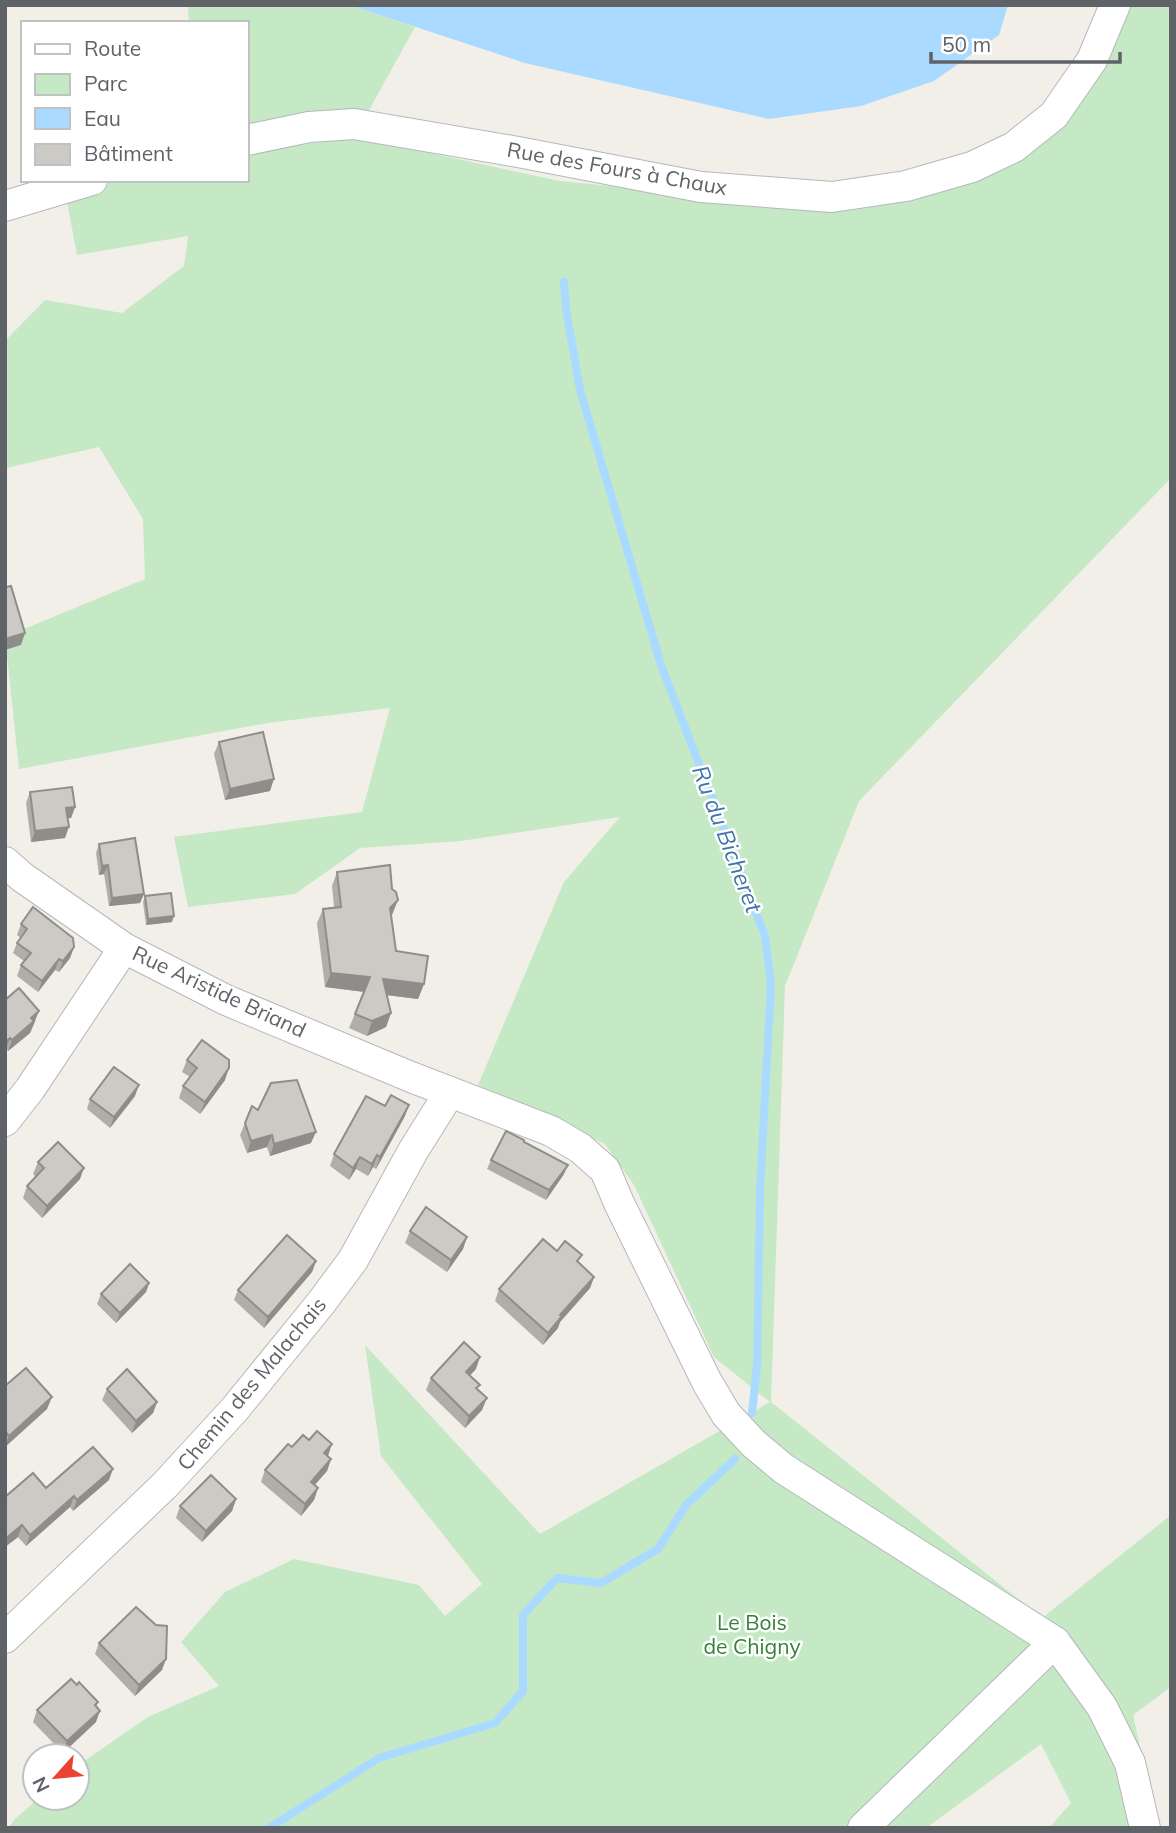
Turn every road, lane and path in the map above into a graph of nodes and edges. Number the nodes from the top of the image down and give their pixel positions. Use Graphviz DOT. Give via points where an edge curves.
graph roads {
  1 [pos="1115,5"];
  2 [pos="248,140"];
  3 [pos="85,182"];
  4 [pos="5,206"];
  5 [pos="5,862"];
  6 [pos="124,948"];
  7 [pos="450,1092"];
  8 [pos="5,1121"];
  9 [pos="5,1638"];
  10 [pos="1055,1642"];
  11 [pos="863,1828"];
  12 [pos="1145,1828"];
  1 -- 2 [label="street, Rue des Fours à Chaux" via="1092,60 1054,115 1014,147 972,167 906,186 832,197 701,187 354,124 309,127"];
  3 -- 4 [label="street"];
  5 -- 6 [label="street, Rue Aristide Briand"];
  6 -- 7 [label="street, Rue Aristide Briand" via="226,1000"];
  6 -- 8 [label="street"];
  7 -- 9 [label="street, Chemin des Malachais" via="353,1260 234,1410 174,1476"];
  7 -- 10 [label="street, Rue Aristide Briand" via="551,1131 605,1170 707,1382 726,1414 754,1444 784,1468"];
  10 -- 11 [label="street"];
  10 -- 12 [label="street" via="1102,1707 1130,1763"];
}
